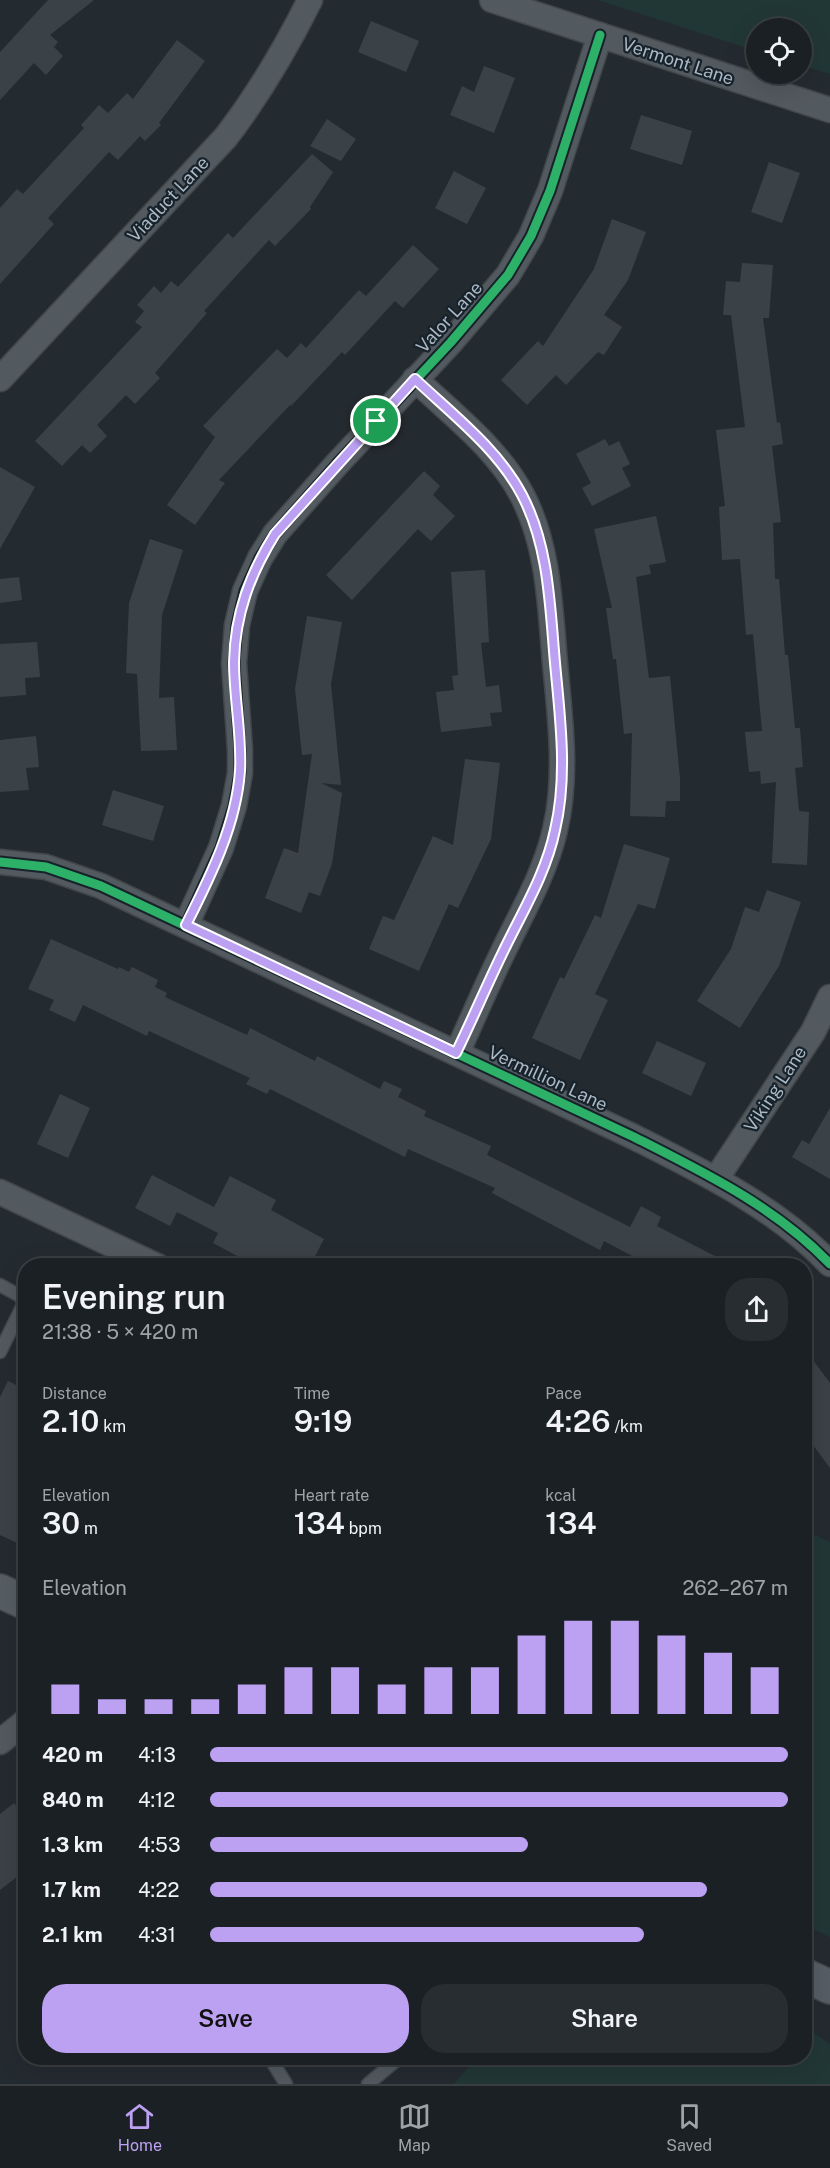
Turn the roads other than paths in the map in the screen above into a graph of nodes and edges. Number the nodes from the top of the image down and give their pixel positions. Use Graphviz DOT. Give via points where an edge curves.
graph roads {
  1 [pos="310,0"];
  2 [pos="492,0"];
  3 [pos="600,35"];
  4 [pos="830,110"];
  5 [pos="0,379"];
  6 [pos="415,379"];
  7 [pos="0,862"];
  8 [pos="186,925"];
  9 [pos="830,997"];
  10 [pos="456,1053"];
  11 [pos="716,1179"];
  12 [pos="0,1192"];
  13 [pos="140,1258"];
  14 [pos="830,1264"];
  15 [pos="0,1285"];
  16 [pos="18,1295"];
  17 [pos="18,1315"];
  18 [pos="0,1352"];
  19 [pos="0,1591"];
  20 [pos="18,1599"];
  21 [pos="18,1727"];
  22 [pos="0,1742"];
  23 [pos="812,1979"];
  24 [pos="830,1988"];
  25 [pos="274,2065"];
  26 [pos="391,2065"];
  27 [pos="286,2084"];
  28 [pos="368,2084"];
  1 -- 5 [label="street, Viaduct Lane" via="287,46 226,137"];
  2 -- 3 [label="street, Vermont Lane"];
  3 -- 4 [label="street, Vermont Lane"];
  3 -- 6 [label="street, Valor Lane" via="550,191 531,236 508,275"];
  6 -- 8 [label="street, Valor Lane" via="275,534 245,591 234,663 240,773 221,848"];
  6 -- 10 [label="street" via="506,470 533,520 548,591 561,733 561,798 555,832 535,888"];
  7 -- 8 [label="street, Vermillion Lane" via="46,867 101,886"];
  8 -- 10 [label="street, Vermillion Lane"];
  9 -- 11 [label="street, Viking Lane" via="813,1032"];
  10 -- 11 [label="street, Vermillion Lane"];
  11 -- 14 [label="street, Vermillion Lane" via="783,1222"];
  12 -- 13 [label="street"];
  15 -- 16 [label="lane"];
  17 -- 18 [label="lane"];
  19 -- 20 [label="main road"];
  21 -- 22 [label="street"];
  23 -- 24 [label="main road"];
  25 -- 27 [label="lane"];
  26 -- 28 [label="lane"];
}
